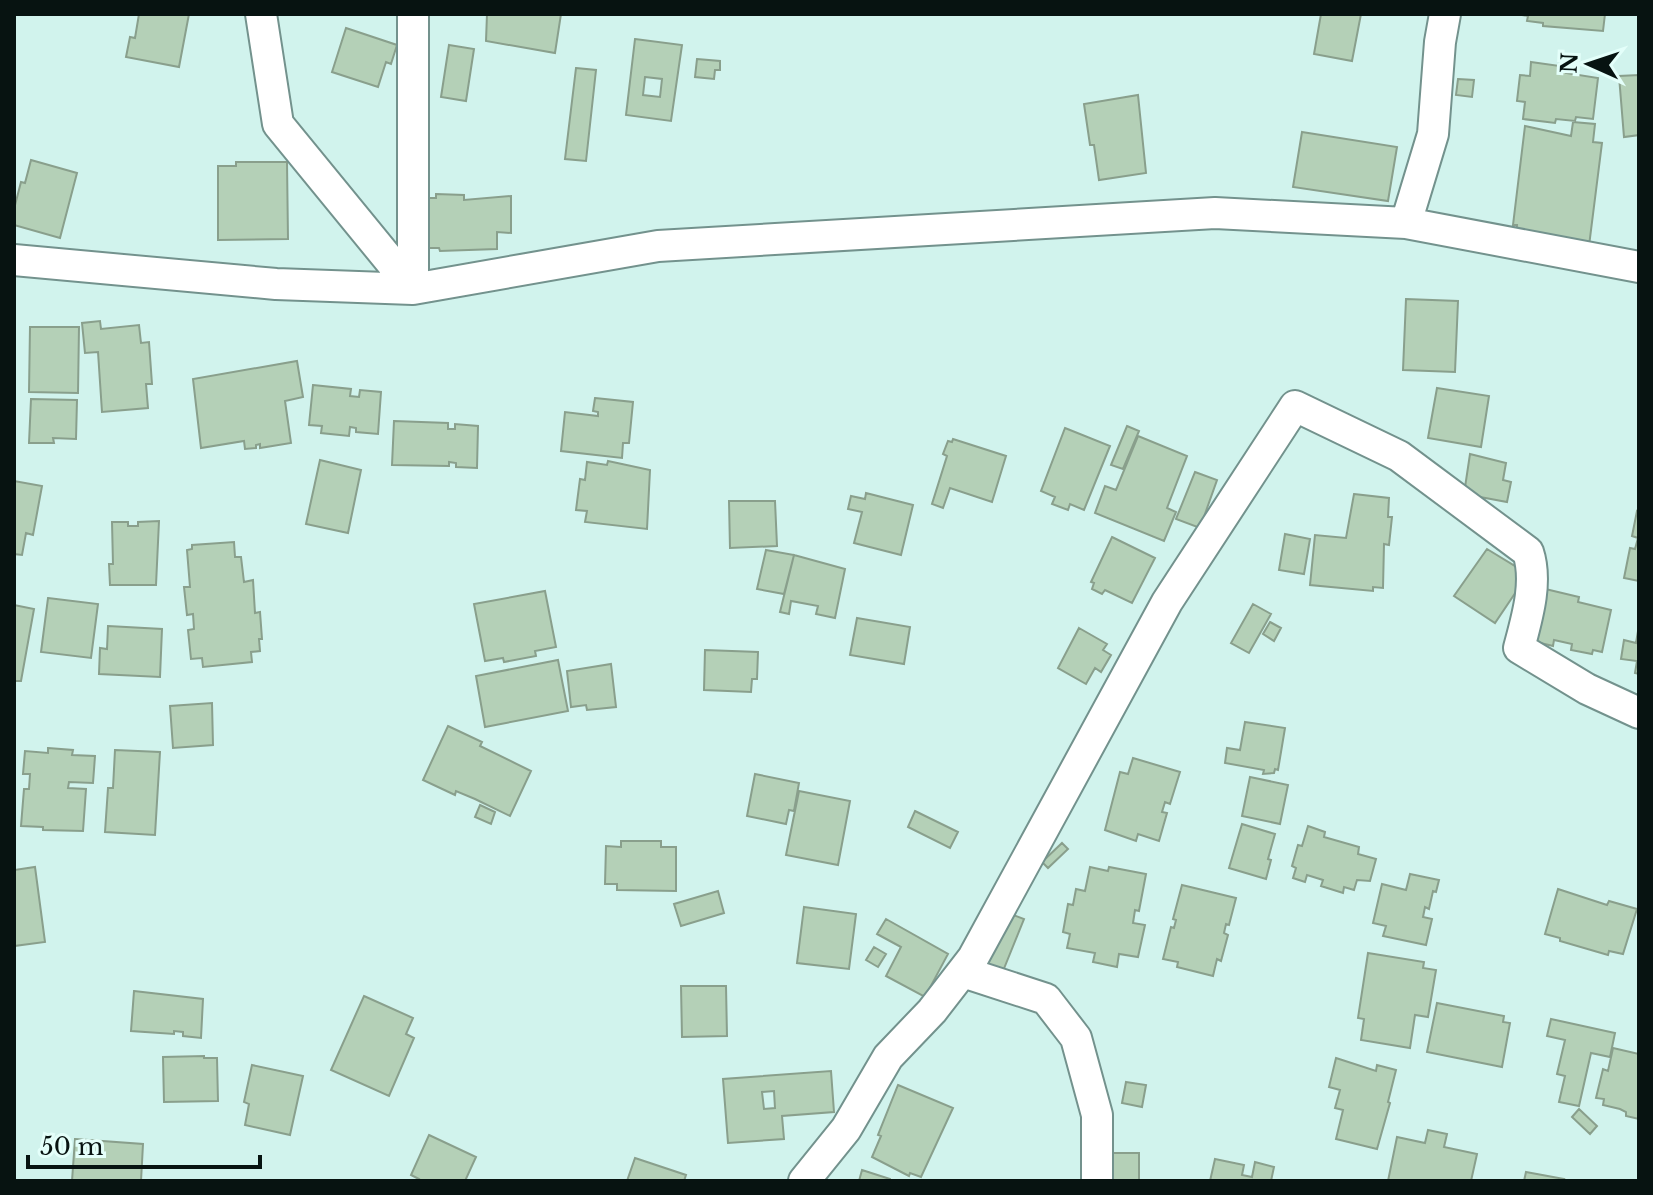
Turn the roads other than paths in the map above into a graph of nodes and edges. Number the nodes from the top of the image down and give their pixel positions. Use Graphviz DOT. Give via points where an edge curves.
graph roads {
  1 [pos="261,14"];
  2 [pos="413,14"];
  3 [pos="1445,14"];
  4 [pos="1406,223"];
  5 [pos="14,260"];
  6 [pos="1639,267"];
  7 [pos="413,289"];
  8 [pos="1639,713"];
  9 [pos="963,972"];
  10 [pos="804,1181"];
  11 [pos="1097,1181"];
  1 -- 7 [label="street" via="278,124"];
  2 -- 7 [label="street"];
  3 -- 4 [label="street" via="1433,134"];
  4 -- 6 [label="street"];
  4 -- 7 [label="street" via="1215,213 658,246"];
  5 -- 7 [label="street" via="276,284"];
  8 -- 9 [label="street" via="1519,648 1533,569 1528,552 1399,456 1295,406 1167,602"];
  9 -- 10 [label="street" via="888,1057 846,1129"];
  9 -- 11 [label="street" via="1046,999 1076,1038 1097,1115"];
}
